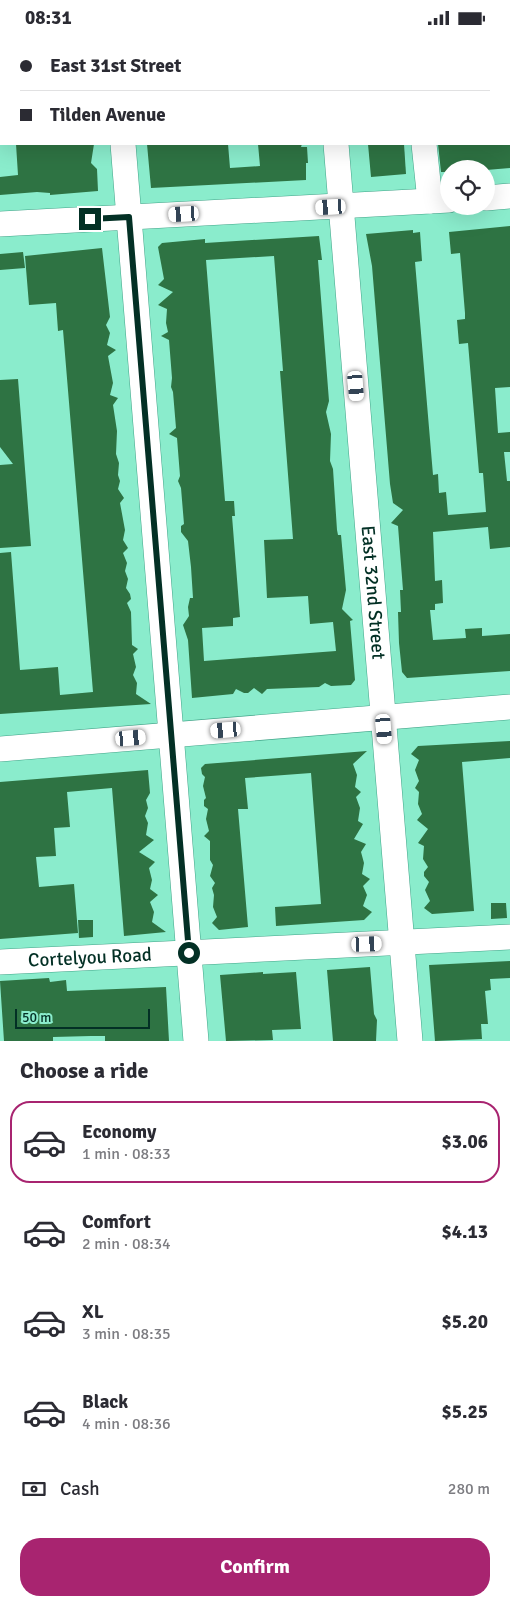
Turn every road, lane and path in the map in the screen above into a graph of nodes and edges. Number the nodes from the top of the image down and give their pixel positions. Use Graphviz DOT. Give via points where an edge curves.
graph roads {
  1 [pos="122,145"];
  2 [pos="336,145"];
  3 [pos="424,145"];
  4 [pos="510,197"];
  5 [pos="495,198"];
  6 [pos="439,200"];
  7 [pos="342,206"];
  8 [pos="129,217"];
  9 [pos="0,224"];
  10 [pos="510,707"];
  11 [pos="383,717"];
  12 [pos="170,735"];
  13 [pos="0,749"];
  14 [pos="510,937"];
  15 [pos="402,943"];
  16 [pos="189,953"];
  17 [pos="0,962"];
  18 [pos="196,1041"];
  19 [pos="410,1041"];
  1 -- 8 [label="street"];
  2 -- 7 [label="street, East 32nd Street"];
  3 -- 6 [label="street"];
  4 -- 5 [label="street"];
  6 -- 7 [label="street"];
  7 -- 8 [label="street"];
  7 -- 11 [label="street, East 32nd Street"];
  8 -- 9 [label="street"];
  8 -- 12 [label="street"];
  10 -- 11 [label="street"];
  11 -- 12 [label="street"];
  11 -- 15 [label="street, East 32nd Street"];
  12 -- 13 [label="street"];
  12 -- 16 [label="street"];
  14 -- 15 [label="street, Cortelyou Road"];
  15 -- 16 [label="street, Cortelyou Road"];
  15 -- 19 [label="street, East 32nd Street"];
  16 -- 17 [label="street, Cortelyou Road"];
  16 -- 18 [label="street"];
}
